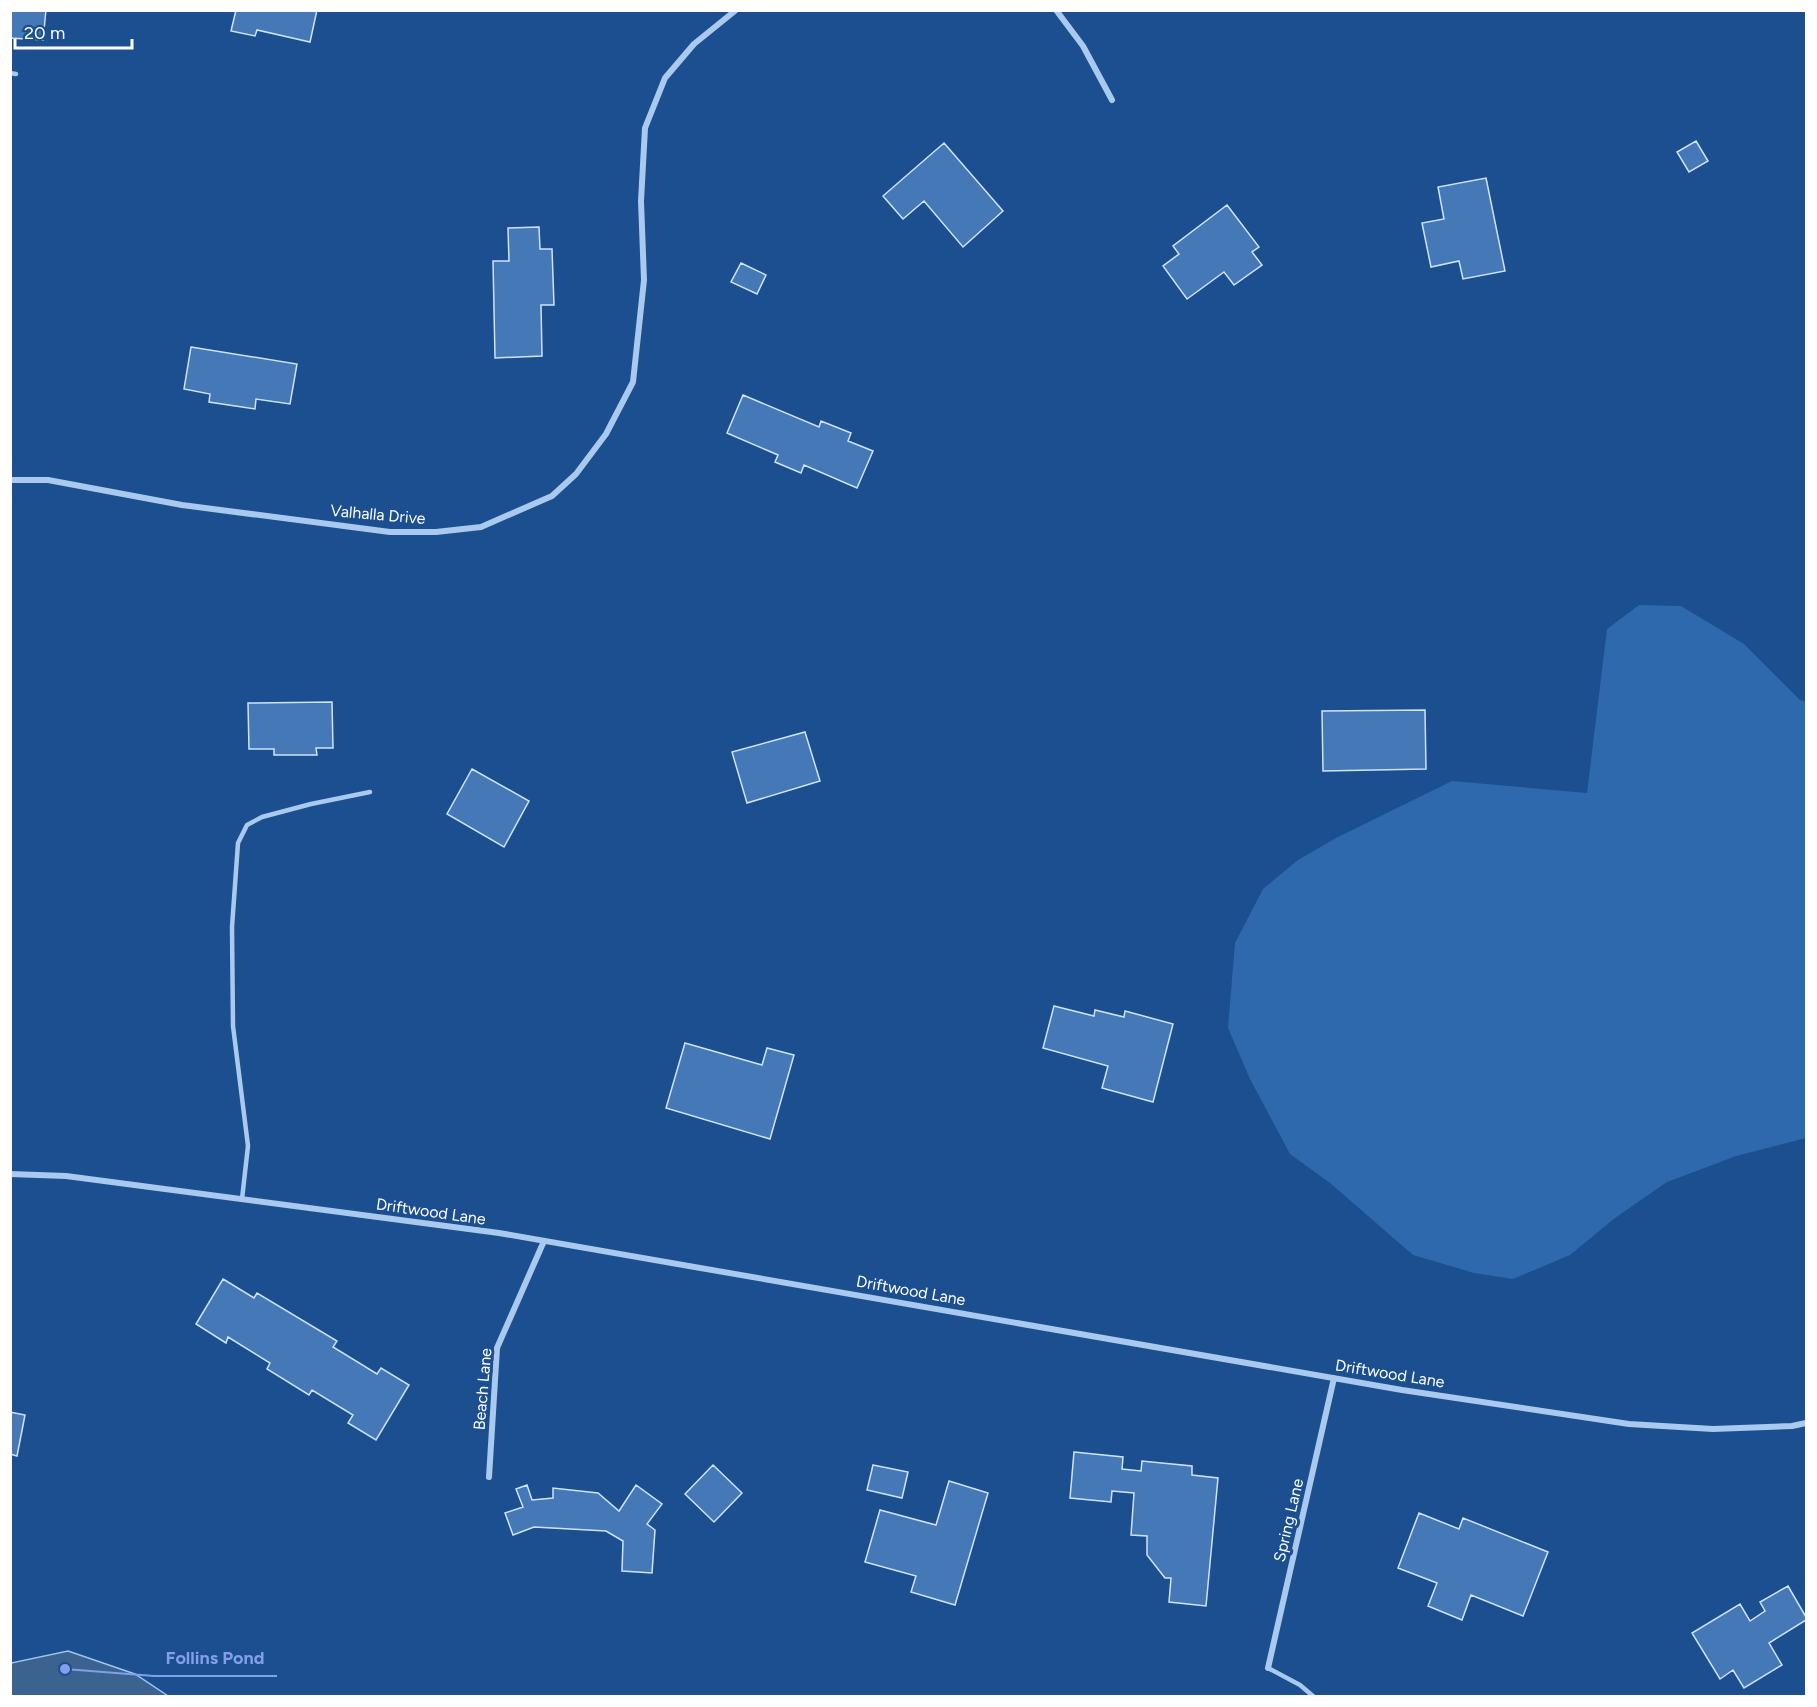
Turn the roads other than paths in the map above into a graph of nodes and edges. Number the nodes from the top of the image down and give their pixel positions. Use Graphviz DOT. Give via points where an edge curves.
graph roads {
  1 [pos="736,10"];
  2 [pos="1056,10"];
  3 [pos="1112,100"];
  4 [pos="10,480"];
  5 [pos="370,792"];
  6 [pos="10,1174"];
  7 [pos="242,1199"];
  8 [pos="544,1241"];
  9 [pos="1334,1378"];
  10 [pos="1806,1423"];
  11 [pos="489,1477"];
  12 [pos="1268,1668"];
  13 [pos="1313,1696"];
  1 -- 4 [label="street, Valhalla Drive" via="694,44 665,78 645,128 641,201 644,280 633,382 606,434 576,474 552,496 481,526 436,532 390,532 182,505 48,480"];
  2 -- 3 [label="street" via="1083,46"];
  5 -- 7 [label="lane" via="262,817 247,825 238,843 232,927 233,1026 248,1146"];
  6 -- 7 [label="street, Driftwood Lane" via="66,1176"];
  7 -- 8 [label="street, Driftwood Lane"];
  8 -- 9 [label="street, Driftwood Lane"];
  8 -- 11 [label="street, Beach Lane" via="497,1348"];
  9 -- 10 [label="street, Driftwood Lane" via="1629,1424 1713,1429"];
  9 -- 12 [label="street, Spring Lane"];
  12 -- 13 [label="lane" via="1300,1684"];
}
